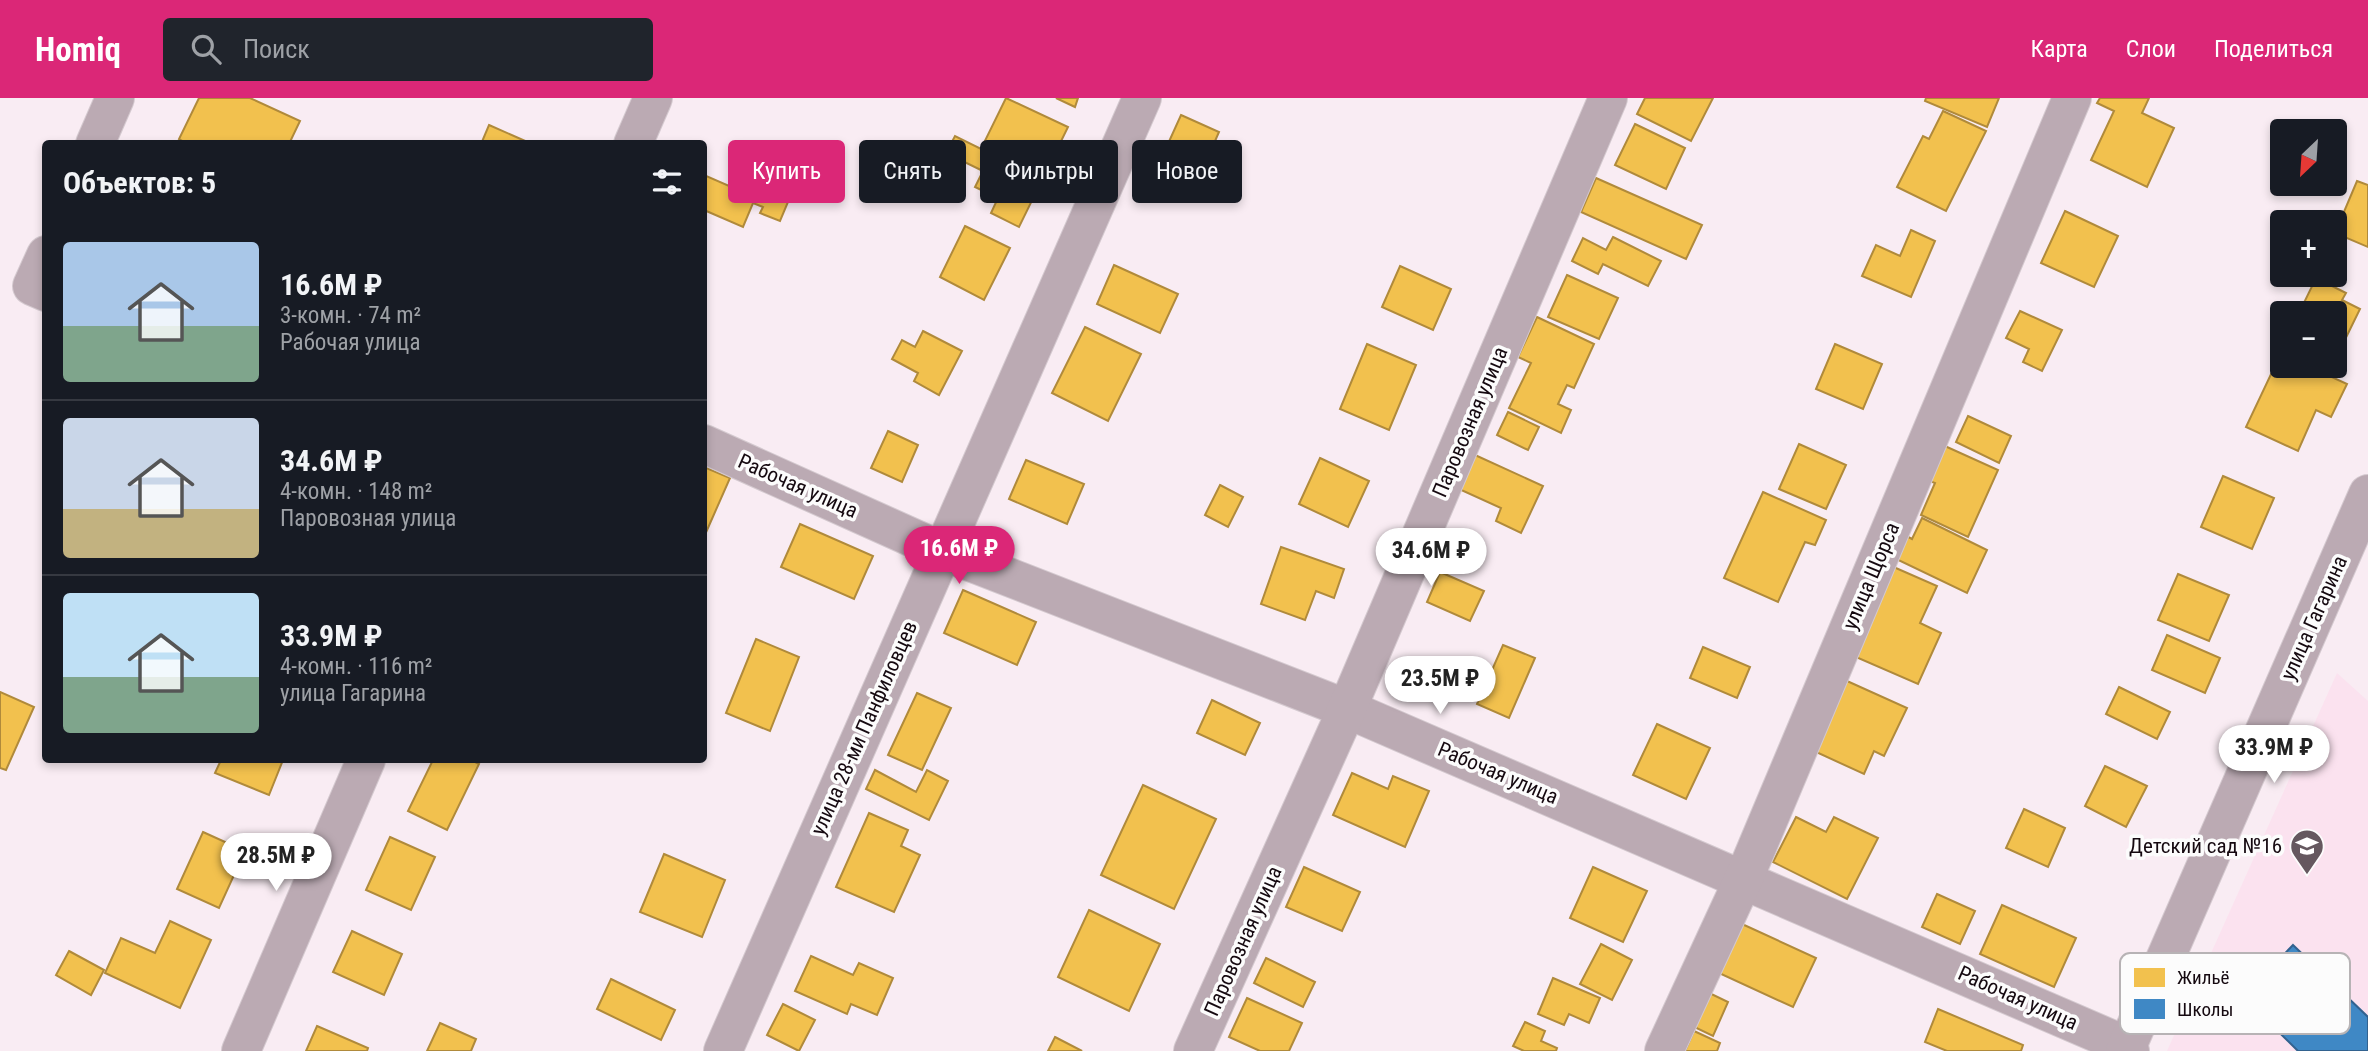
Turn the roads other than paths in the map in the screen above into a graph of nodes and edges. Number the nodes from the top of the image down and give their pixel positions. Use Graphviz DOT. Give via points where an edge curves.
graph roads {
  1 [pos="115,98"];
  2 [pos="653,98"];
  3 [pos="1142,98"];
  4 [pos="1608,98"];
  5 [pos="2072,98"];
  6 [pos="97,140"];
  7 [pos="635,140"];
  8 [pos="707,445"];
  9 [pos="2368,494"];
  10 [pos="942,551"];
  11 [pos="1348,709"];
  12 [pos="365,763"];
  13 [pos="1744,878"];
  14 [pos="2169,953"];
  15 [pos="2127,1049"];
  16 [pos="241,1051"];
  17 [pos="723,1051"];
  18 [pos="1193,1051"];
  19 [pos="1664,1051"];
  1 -- 6 [label="street"];
  2 -- 7 [label="street"];
  3 -- 10 [label="street, улица 28-ми Панфиловцев"];
  4 -- 11 [label="street, Паровозная улица"];
  5 -- 13 [label="street, улица Щорса"];
  8 -- 10 [label="street, Рабочая улица"];
  9 -- 14 [label="street, улица Гагарина"];
  10 -- 11 [label="street, Рабочая улица"];
  10 -- 17 [label="street, улица 28-ми Панфиловцев"];
  11 -- 13 [label="street, Рабочая улица"];
  11 -- 18 [label="street, Паровозная улица"];
  12 -- 16 [label="street"];
  13 -- 15 [label="street, Рабочая улица"];
  13 -- 19 [label="street, улица Щорса"];
}
